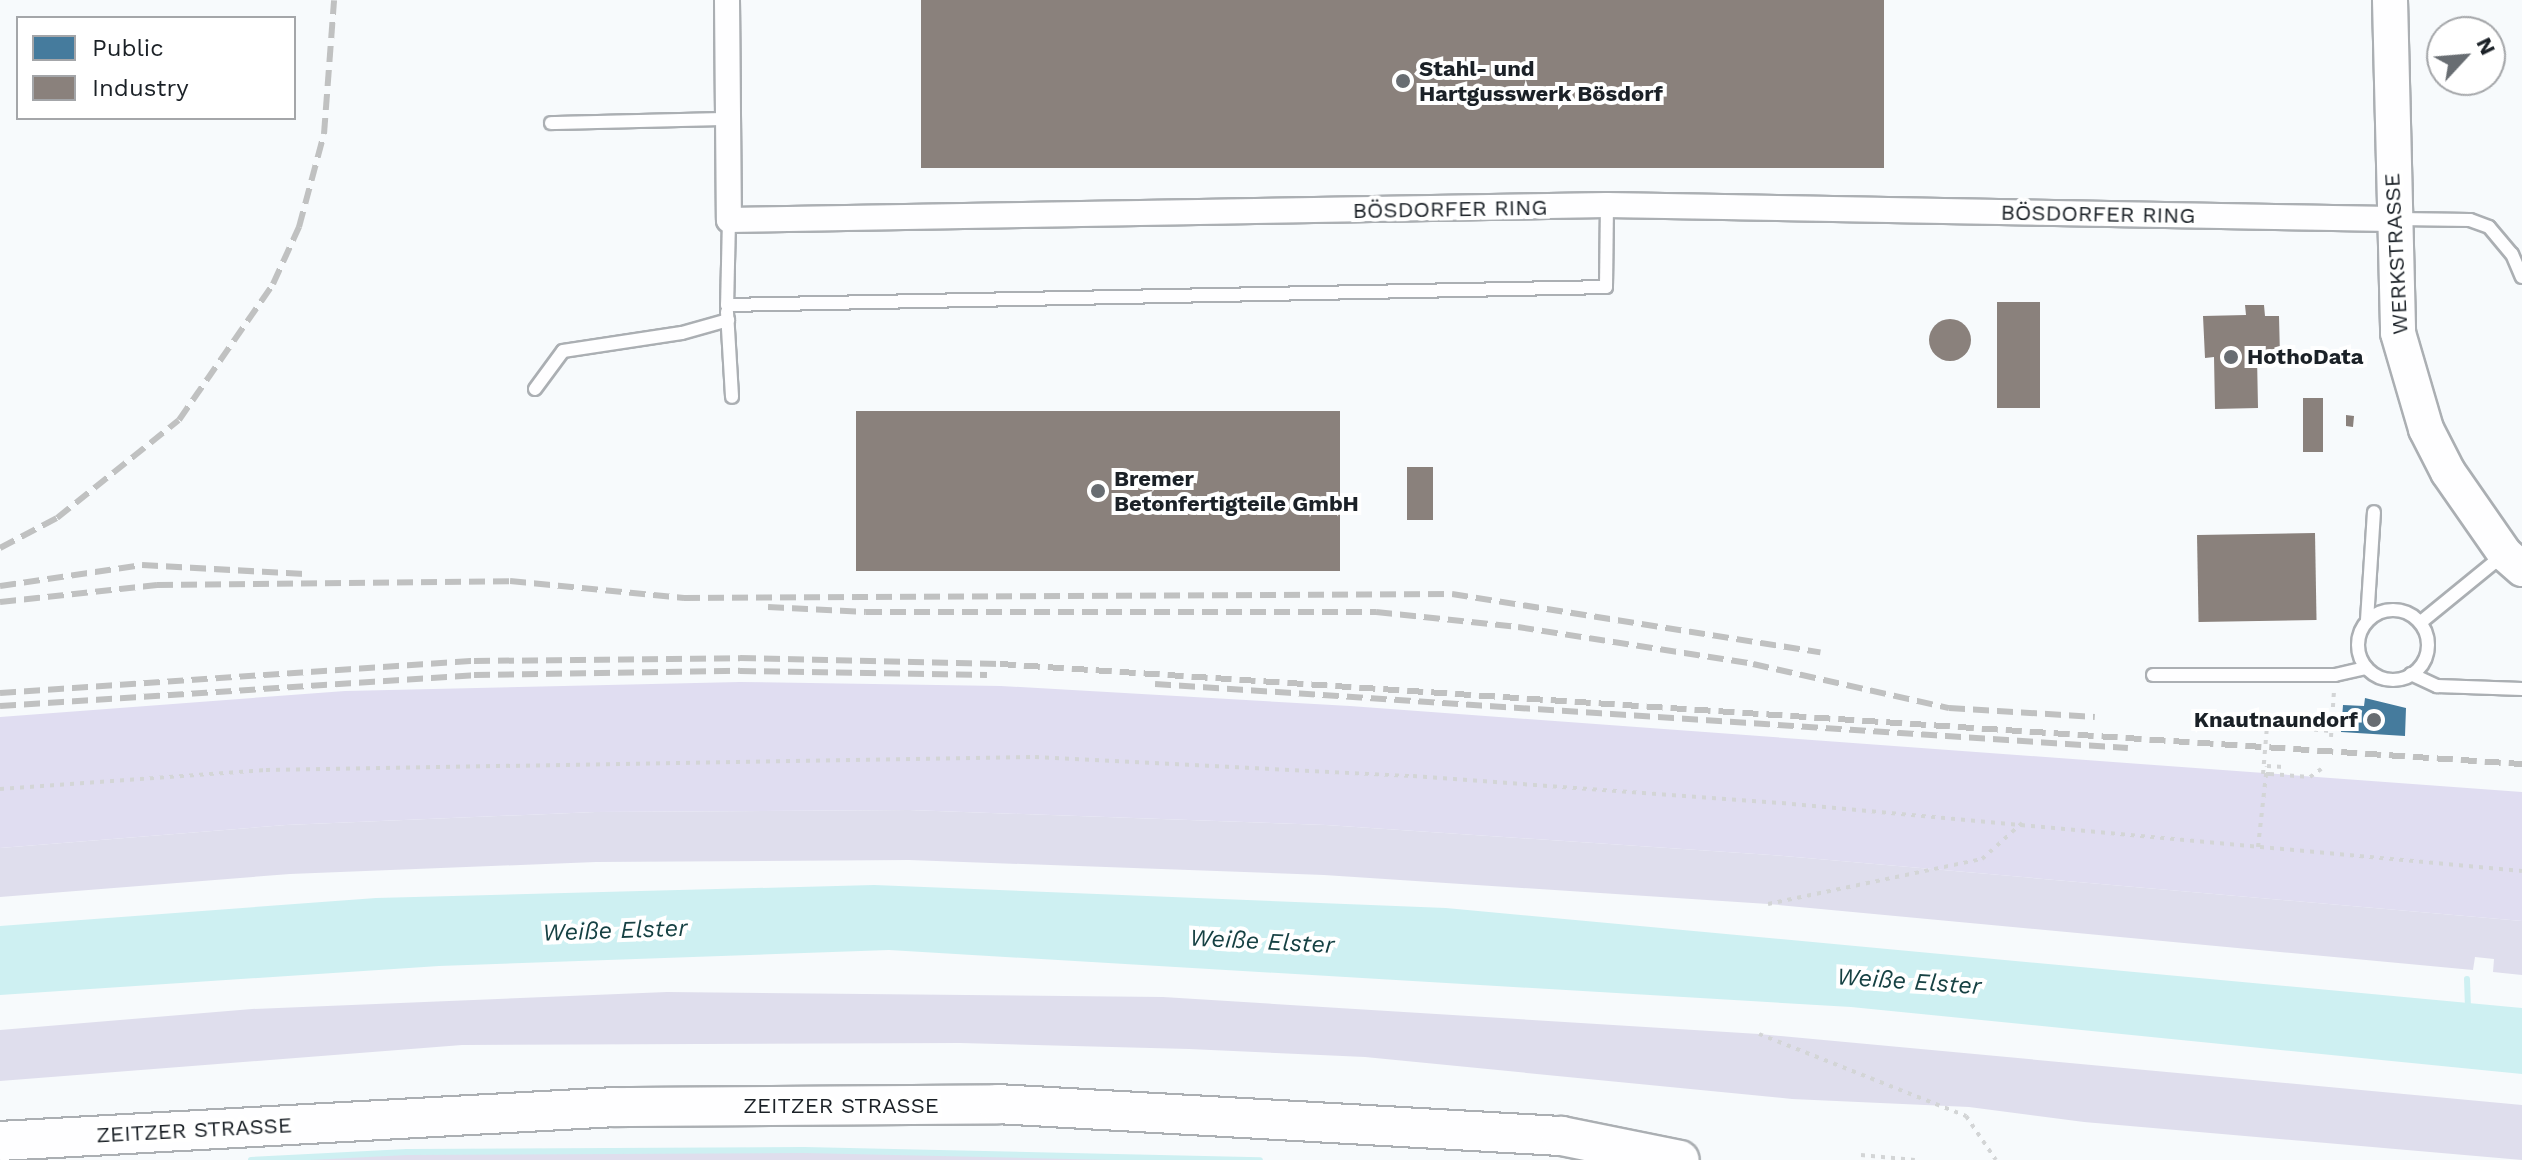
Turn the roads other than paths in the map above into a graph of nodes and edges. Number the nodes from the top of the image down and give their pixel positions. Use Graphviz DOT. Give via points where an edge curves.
graph roads {
  1 [pos="727,0"];
  2 [pos="2390,0"];
  3 [pos="727,119"];
  4 [pos="551,123"];
  5 [pos="1607,205"];
  6 [pos="2391,219"];
  7 [pos="729,220"];
  8 [pos="2522,277"];
  9 [pos="727,305"];
  10 [pos="728,320"];
  11 [pos="535,389"];
  12 [pos="732,397"];
  13 [pos="2374,512"];
  14 [pos="2513,561"];
  15 [pos="2367,620"];
  16 [pos="2421,622"];
  17 [pos="2366,668"];
  18 [pos="2411,674"];
  19 [pos="2153,675"];
  20 [pos="2522,689"];
  21 [pos="0,1141"];
  22 [pos="1680,1160"];
  1 -- 3 [label="street"];
  2 -- 6 [label="main road, WERKSTRASSE"];
  3 -- 4 [label="lane"];
  3 -- 7 [label="street"];
  5 -- 6 [label="street, BÖSDORFER RING"];
  5 -- 7 [label="street, BÖSDORFER RING"];
  5 -- 9 [label="lane" via="1606,287"];
  6 -- 8 [label="lane" via="2470,220 2489,227 2512,254"];
  6 -- 14 [label="main road, WERKSTRASSE" via="2398,333 2426,429 2448,472"];
  7 -- 9 [label="lane"];
  9 -- 10 [label="lane"];
  10 -- 11 [label="lane" via="682,333 563,351"];
  10 -- 12 [label="lane"];
  13 -- 15 [label="lane"];
  14 -- 16 [label="lane"];
  15 -- 16 [label="lane" via="2379,611 2401,610"];
  15 -- 17 [label="lane" via="2356,648"];
  16 -- 18 [label="lane" via="2429,645 2425,664"];
  17 -- 18 [label="lane" via="2380,678"];
  17 -- 19 [label="lane" via="2335,675"];
  18 -- 20 [label="lane" via="2437,686"];
  21 -- 22 [label="main road, ZEITZER STRASSE" via="615,1107 997,1104 1561,1136"];
}
